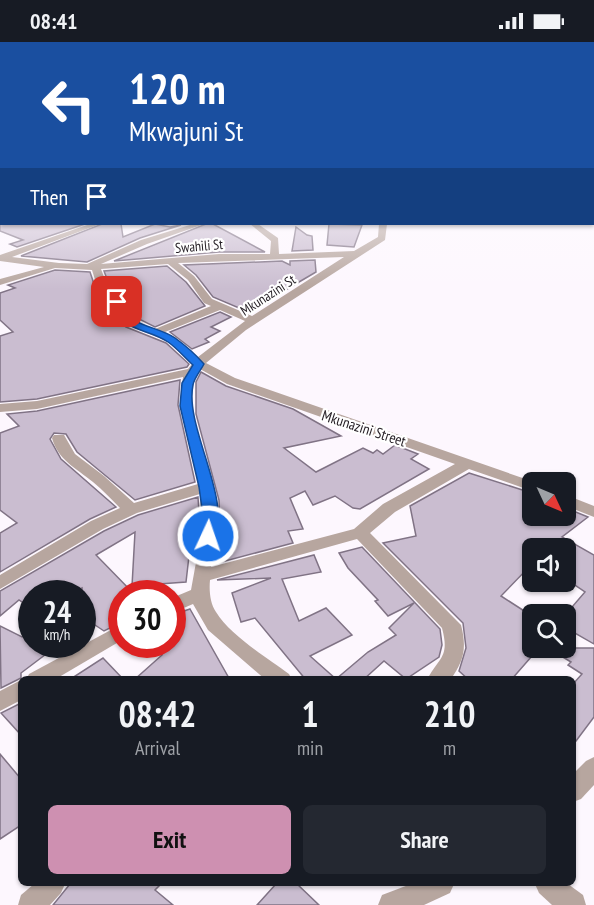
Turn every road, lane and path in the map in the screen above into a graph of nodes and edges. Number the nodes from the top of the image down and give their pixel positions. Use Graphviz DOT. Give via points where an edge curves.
graph roads {
  1 [pos="92,225"];
  2 [pos="197,225"];
  3 [pos="255,225"];
  4 [pos="383,225"];
  5 [pos="63,226"];
  6 [pos="74,230"];
  7 [pos="356,253"];
  8 [pos="274,256"];
  9 [pos="0,258"];
  10 [pos="171,262"];
  11 [pos="59,266"];
  12 [pos="91,267"];
  13 [pos="0,282"];
  14 [pos="218,307"];
  15 [pos="254,321"];
  16 [pos="156,332"];
  17 [pos="195,368"];
  18 [pos="0,408"];
  19 [pos="59,438"];
  20 [pos="468,463"];
  21 [pos="522,482"];
  22 [pos="206,487"];
  23 [pos="576,504"];
  24 [pos="131,509"];
  25 [pos="594,512"];
  26 [pos="360,533"];
  27 [pos="0,583"];
  28 [pos="200,585"];
  29 [pos="186,596"];
  30 [pos="108,639"];
  31 [pos="43,676"];
  32 [pos="275,676"];
  33 [pos="440,676"];
  34 [pos="18,691"];
  35 [pos="0,702"];
  36 [pos="594,768"];
  37 [pos="576,788"];
  38 [pos="49,886"];
  39 [pos="436,886"];
  40 [pos="550,886"];
  41 [pos="31,905"];
  42 [pos="392,905"];
  43 [pos="573,905"];
  1 -- 6 [label="street"];
  2 -- 12 [label="street" via="144,242"];
  3 -- 8 [label="street" via="275,240"];
  4 -- 7 [label="street, Swahili St" via="382,237"];
  5 -- 6 [label="street"];
  6 -- 9 [label="street"];
  7 -- 8 [label="street, Swahili St"];
  7 -- 15 [label="street, Mkunazini St"];
  8 -- 10 [label="street, Swahili St"];
  9 -- 11 [label="street, Swahili St"];
  10 -- 12 [label="street, Swahili St"];
  10 -- 14 [label="street"];
  11 -- 12 [label="street, Swahili St"];
  11 -- 13 [label="street"];
  12 -- 16 [label="street, Mkunazini Street" via="117,302 120,315"];
  14 -- 15 [label="street"];
  14 -- 16 [label="street"];
  15 -- 17 [label="street, Mkunazini St" via="217,346"];
  16 -- 17 [label="street, Mkunazini Street" via="171,339"];
  17 -- 18 [label="street" via="36,405"];
  17 -- 20 [label="street, Mkunazini Street"];
  17 -- 22 [label="street" via="187,383 186,406"];
  19 -- 24 [label="street" via="69,458"];
  20 -- 21 [label="street, Mkunazini Street"];
  20 -- 26 [label="street" via="389,508"];
  22 -- 24 [label="street"];
  22 -- 28 [label="street" via="211,516"];
  23 -- 25 [label="street"];
  24 -- 27 [label="street"];
  26 -- 28 [label="street"];
  26 -- 33 [label="street" via="451,625 458,645 454,660"];
  28 -- 29 [label="street"];
  28 -- 32 [label="street" via="209,618"];
  30 -- 31 [label="street"];
  34 -- 35 [label="street"];
  36 -- 37 [label="street"];
  38 -- 41 [label="street"];
  39 -- 42 [label="street"];
  40 -- 43 [label="street"];
}
